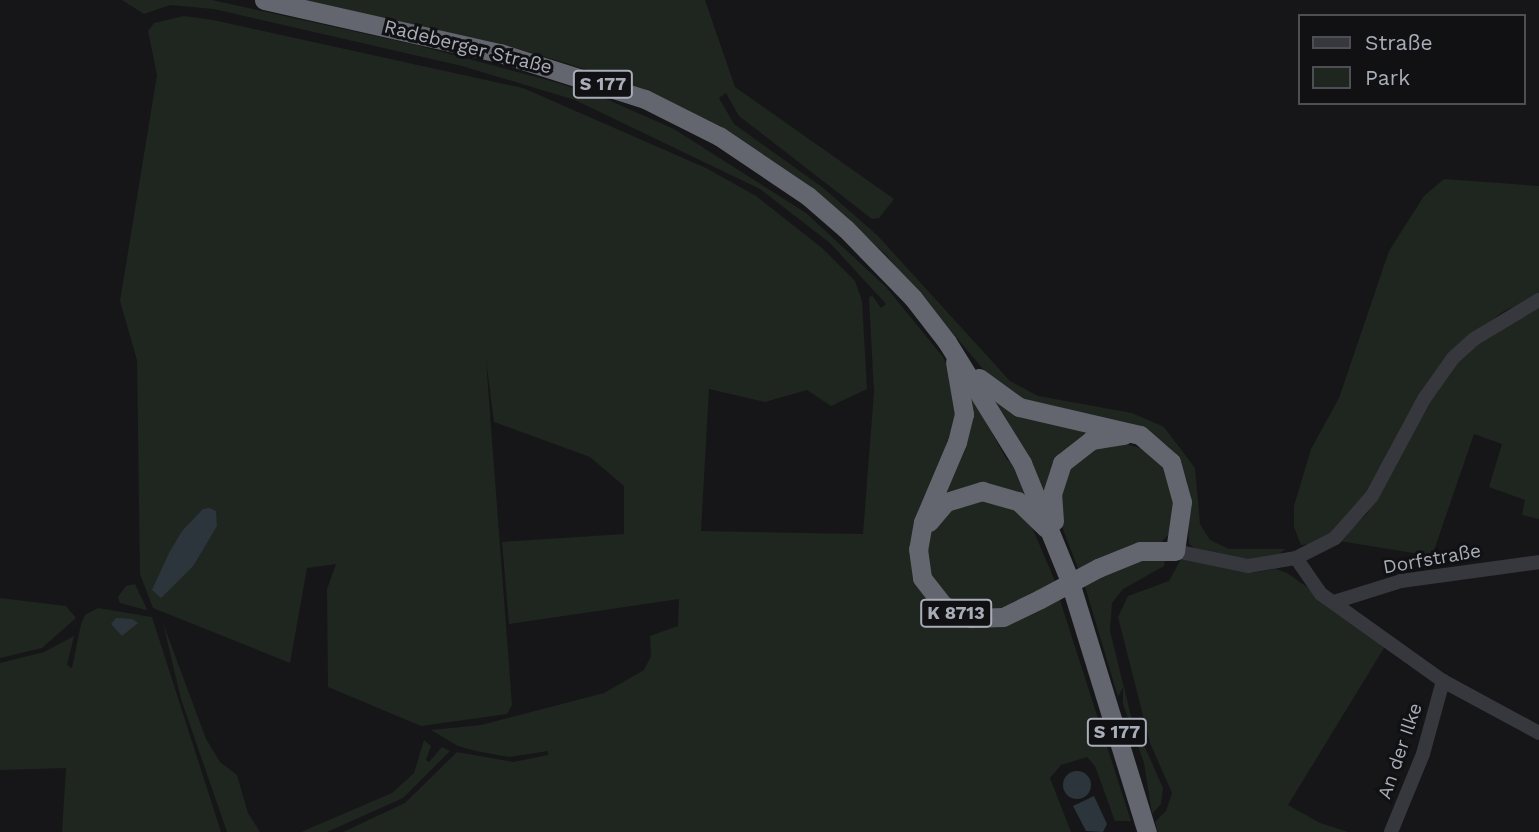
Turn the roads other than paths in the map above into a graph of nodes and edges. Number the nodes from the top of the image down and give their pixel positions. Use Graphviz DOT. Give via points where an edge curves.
graph roads {
  1 [pos="264,0"];
  2 [pos="1539,300"];
  3 [pos="947,342"];
  4 [pos="960,360"];
  5 [pos="1148,440"];
  6 [pos="919,538"];
  7 [pos="1057,543"];
  8 [pos="1175,551"];
  9 [pos="1296,558"];
  10 [pos="1539,562"];
  11 [pos="1334,602"];
  12 [pos="1443,681"];
  13 [pos="1539,733"];
  14 [pos="1147,832"];
  15 [pos="1391,832"];
  1 -- 3 [label="highway, Radeberger Straße / S 177" via="526,60 655,103 719,136 798,189 885,267"];
  2 -- 9 [label="street, K 8713" via="1474,338 1453,358 1424,399 1362,509 1335,538"];
  3 -- 4 [label="highway, S 177"];
  3 -- 6 [label="highway" via="959,377 964,414"];
  4 -- 5 [label="highway" via="1019,407"];
  4 -- 7 [label="highway, S 177" via="1022,463"];
  5 -- 7 [label="highway" via="1113,435 1091,440 1062,463 1052,494"];
  5 -- 8 [label="highway" via="1165,454 1180,482"];
  6 -- 7 [label="highway" via="946,502 982,491 1018,501"];
  6 -- 8 [label="highway, K 8713, bridge" via="920,569 928,589 962,616 993,619 1140,551"];
  7 -- 14 [label="highway, S 177"];
  8 -- 9 [label="street, K 8713" via="1248,566"];
  9 -- 11 [label="street" via="1310,582"];
  10 -- 11 [label="street, Dorfstraße" via="1401,581"];
  11 -- 12 [label="street"];
  12 -- 13 [label="street"];
  12 -- 15 [label="street, An der Ilke" via="1423,754"];
}
